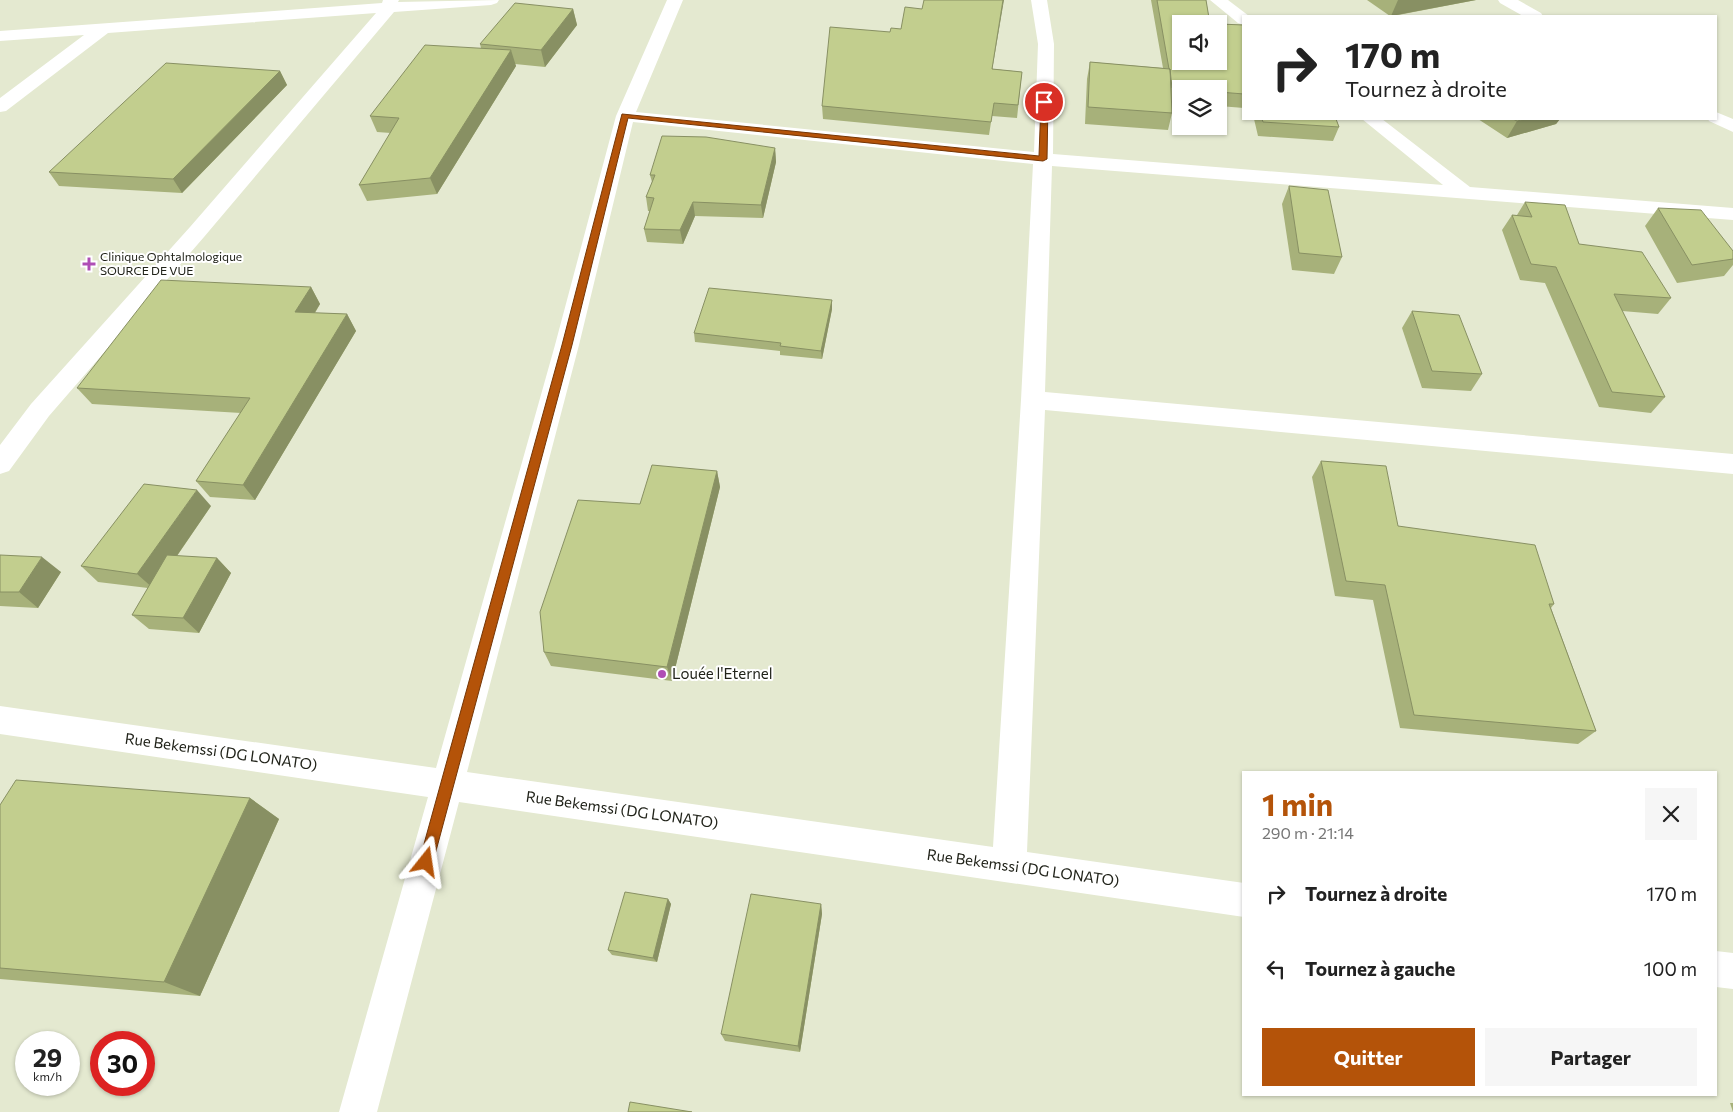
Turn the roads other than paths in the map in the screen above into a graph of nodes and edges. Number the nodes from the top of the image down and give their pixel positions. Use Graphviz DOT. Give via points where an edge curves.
graph roads {
  1 [pos="490,0"];
  2 [pos="675,0"];
  3 [pos="1039,0"];
  4 [pos="1218,0"];
  5 [pos="1506,0"];
  6 [pos="390,4"];
  7 [pos="1533,15"];
  8 [pos="1242,18"];
  9 [pos="104,28"];
  10 [pos="0,36"];
  11 [pos="0,107"];
  12 [pos="625,116"];
  13 [pos="1717,118"];
  14 [pos="1372,120"];
  15 [pos="1733,126"];
  16 [pos="1043,159"];
  17 [pos="1464,192"];
  18 [pos="1733,214"];
  19 [pos="1033,400"];
  20 [pos="0,464"];
  21 [pos="1733,464"];
  22 [pos="0,720"];
  23 [pos="447,784"];
  24 [pos="1009,866"];
  25 [pos="1242,900"];
  26 [pos="1717,969"];
  27 [pos="1733,971"];
  28 [pos="358,1112"];
  1 -- 6 [label="street"];
  2 -- 12 [label="street"];
  3 -- 16 [label="street" via="1046,44"];
  4 -- 8 [label="street"];
  5 -- 7 [label="street"];
  6 -- 9 [label="street"];
  6 -- 20 [label="street" via="197,232 40,410"];
  9 -- 10 [label="street"];
  9 -- 11 [label="street"];
  12 -- 16 [label="street"];
  12 -- 23 [label="street"];
  13 -- 15 [label="street"];
  14 -- 17 [label="street"];
  16 -- 17 [label="street"];
  16 -- 19 [label="street"];
  17 -- 18 [label="street"];
  19 -- 21 [label="street"];
  19 -- 24 [label="street"];
  22 -- 23 [label="street, Rue Bekemssi (DG LONATO)"];
  23 -- 24 [label="street, Rue Bekemssi (DG LONATO)"];
  23 -- 28 [label="street"];
  24 -- 25 [label="street, Rue Bekemssi (DG LONATO)"];
  26 -- 27 [label="street"];
}
